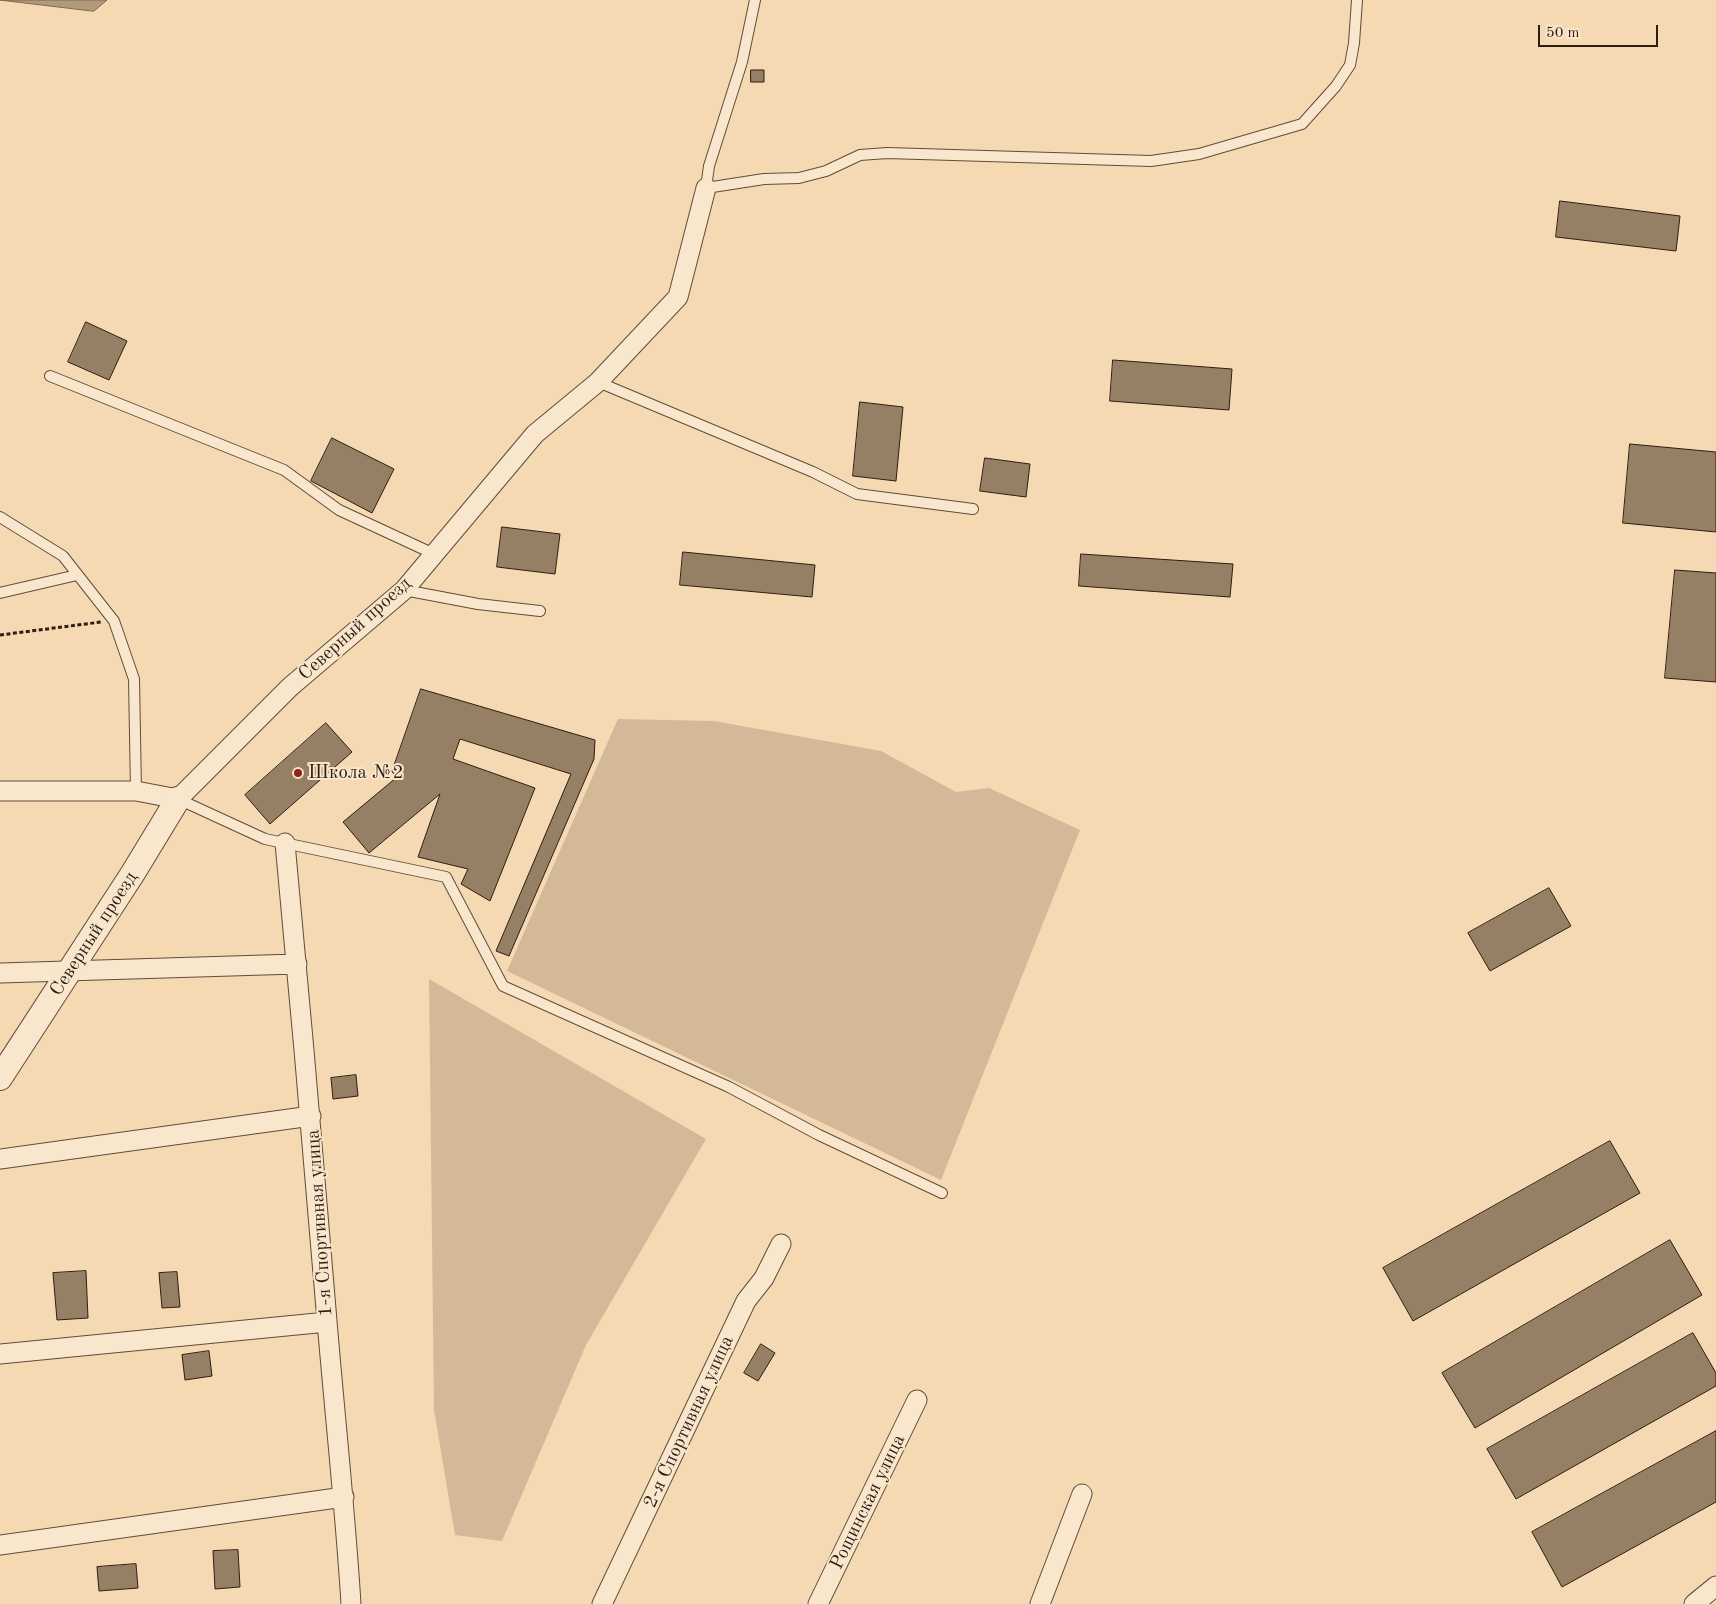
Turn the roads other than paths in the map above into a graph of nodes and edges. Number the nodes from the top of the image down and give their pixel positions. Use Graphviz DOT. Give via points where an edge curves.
graph roads {
  1 [pos="755,0"];
  2 [pos="1357,0"];
  3 [pos="706,188"];
  4 [pos="50,376"];
  5 [pos="598,382"];
  6 [pos="973,509"];
  7 [pos="0,517"];
  8 [pos="434,554"];
  9 [pos="77,575"];
  10 [pos="404,590"];
  11 [pos="0,593"];
  12 [pos="540,611"];
  13 [pos="0,791"];
  14 [pos="136,791"];
  15 [pos="178,799"];
  16 [pos="285,843"];
  17 [pos="297,964"];
  18 [pos="0,972"];
  19 [pos="70,972"];
  20 [pos="0,1078"];
  21 [pos="311,1116"];
  22 [pos="0,1159"];
  23 [pos="942,1193"];
  24 [pos="781,1244"];
  25 [pos="327,1322"];
  26 [pos="0,1354"];
  27 [pos="917,1400"];
  28 [pos="1082,1494"];
  29 [pos="344,1497"];
  30 [pos="0,1545"];
  31 [pos="1716,1586"];
  32 [pos="351,1604"];
  33 [pos="602,1604"];
  34 [pos="818,1604"];
  35 [pos="1040,1604"];
  36 [pos="1694,1604"];
  1 -- 3 [label="lane" via="742,62 709,166"];
  2 -- 3 [label="lane" via="1350,65 1302,124 1200,154 1151,161 887,153 860,155 826,171 799,178 764,179"];
  3 -- 5 [label="street, Северный проезд" via="678,296"];
  4 -- 8 [label="lane" via="284,470 339,510"];
  5 -- 6 [label="lane" via="813,472 856,494"];
  5 -- 8 [label="street, Северный проезд" via="535,434"];
  7 -- 9 [label="lane" via="63,556"];
  8 -- 10 [label="street, Северный проезд"];
  9 -- 11 [label="lane"];
  9 -- 14 [label="lane" via="114,621 134,679"];
  10 -- 12 [label="lane" via="478,604"];
  10 -- 15 [label="street, Северный проезд" via="290,686"];
  13 -- 14 [label="street"];
  14 -- 15 [label="street"];
  15 -- 16 [label="lane" via="265,839"];
  15 -- 19 [label="street, Северный проезд"];
  16 -- 17 [label="street, 1-я Спортивная улица"];
  16 -- 23 [label="lane" via="446,877 503,986 730,1087 819,1135"];
  17 -- 19 [label="street"];
  17 -- 21 [label="street, 1-я Спортивная улица"];
  18 -- 19 [label="street"];
  19 -- 20 [label="street, Северный проезд"];
  21 -- 22 [label="street"];
  21 -- 25 [label="street, 1-я Спортивная улица"];
  24 -- 33 [label="street, 2-я Спортивная улица" via="764,1278 746,1301"];
  25 -- 26 [label="street"];
  25 -- 29 [label="street, 1-я Спортивная улица"];
  27 -- 34 [label="street, Рощинская улица"];
  28 -- 35 [label="street"];
  29 -- 30 [label="street"];
  29 -- 32 [label="street, 1-я Спортивная улица"];
  31 -- 36 [label="street"];
}
